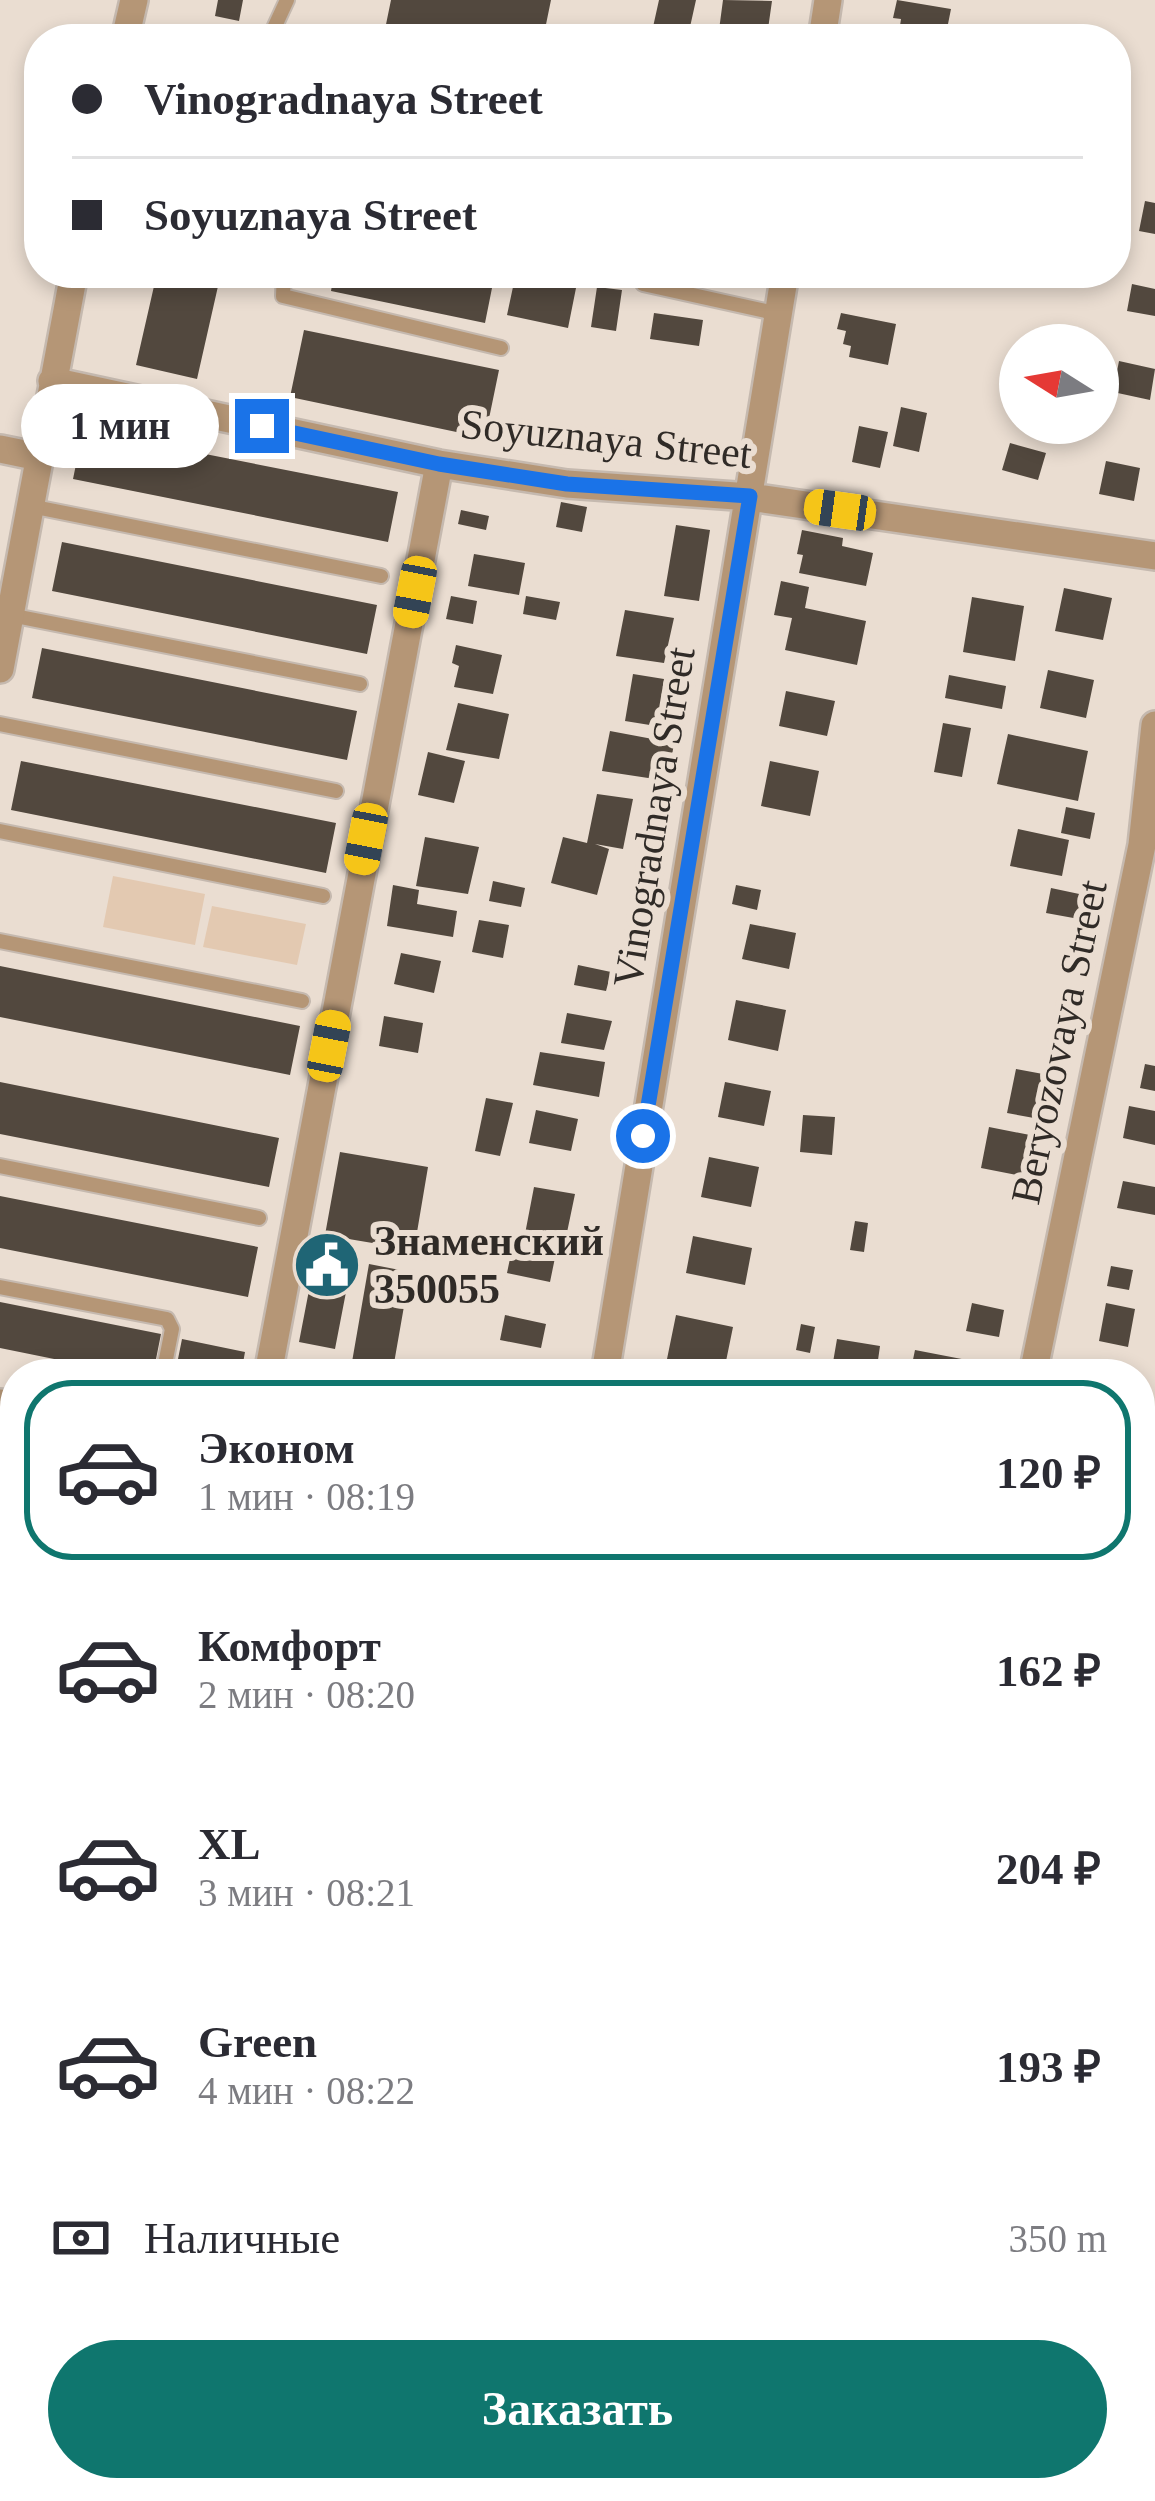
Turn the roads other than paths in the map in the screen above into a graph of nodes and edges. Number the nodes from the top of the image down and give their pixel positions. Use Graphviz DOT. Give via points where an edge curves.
graph roads {
  1 [pos="71,288"];
  2 [pos="283,288"];
  3 [pos="661,288"];
  4 [pos="782,288"];
  5 [pos="778,314"];
  6 [pos="500,348"];
  7 [pos="52,381"];
  8 [pos="0,449"];
  9 [pos="39,458"];
  10 [pos="439,464"];
  11 [pos="750,496"];
  12 [pos="30,506"];
  13 [pos="1155,556"];
  14 [pos="381,576"];
  15 [pos="10,615"];
  16 [pos="0,669"];
  17 [pos="360,685"];
  18 [pos="0,724"];
  19 [pos="1155,725"];
  20 [pos="336,791"];
  21 [pos="0,831"];
  22 [pos="323,896"];
  23 [pos="0,941"];
  24 [pos="302,1001"];
  25 [pos="0,1166"];
  26 [pos="259,1218"];
  27 [pos="0,1287"];
  28 [pos="166,1359"];
  29 [pos="271,1359"];
  30 [pos="607,1359"];
  31 [pos="1036,1359"];
  1 -- 7 [label="street"];
  2 -- 6 [label="lane" via="283,296"];
  3 -- 5 [label="lane"];
  4 -- 5 [label="street, Vinogradnaya Street"];
  5 -- 11 [label="street, Vinogradnaya Street"];
  7 -- 9 [label="street"];
  7 -- 10 [label="street, Soyuznaya Street"];
  8 -- 9 [label="street"];
  9 -- 12 [label="street"];
  10 -- 11 [label="street, Soyuznaya Street" via="567,484"];
  10 -- 29 [label="street"];
  11 -- 13 [label="street, Soyuznaya Street"];
  11 -- 30 [label="street, Vinogradnaya Street"];
  12 -- 14 [label="lane"];
  12 -- 15 [label="street"];
  15 -- 16 [label="street"];
  15 -- 17 [label="lane"];
  18 -- 20 [label="lane"];
  19 -- 31 [label="street, Beryozovaya Street" via="1142,845"];
  21 -- 22 [label="lane"];
  23 -- 24 [label="lane"];
  25 -- 26 [label="lane"];
  27 -- 28 [label="lane" via="167,1318"];
}
